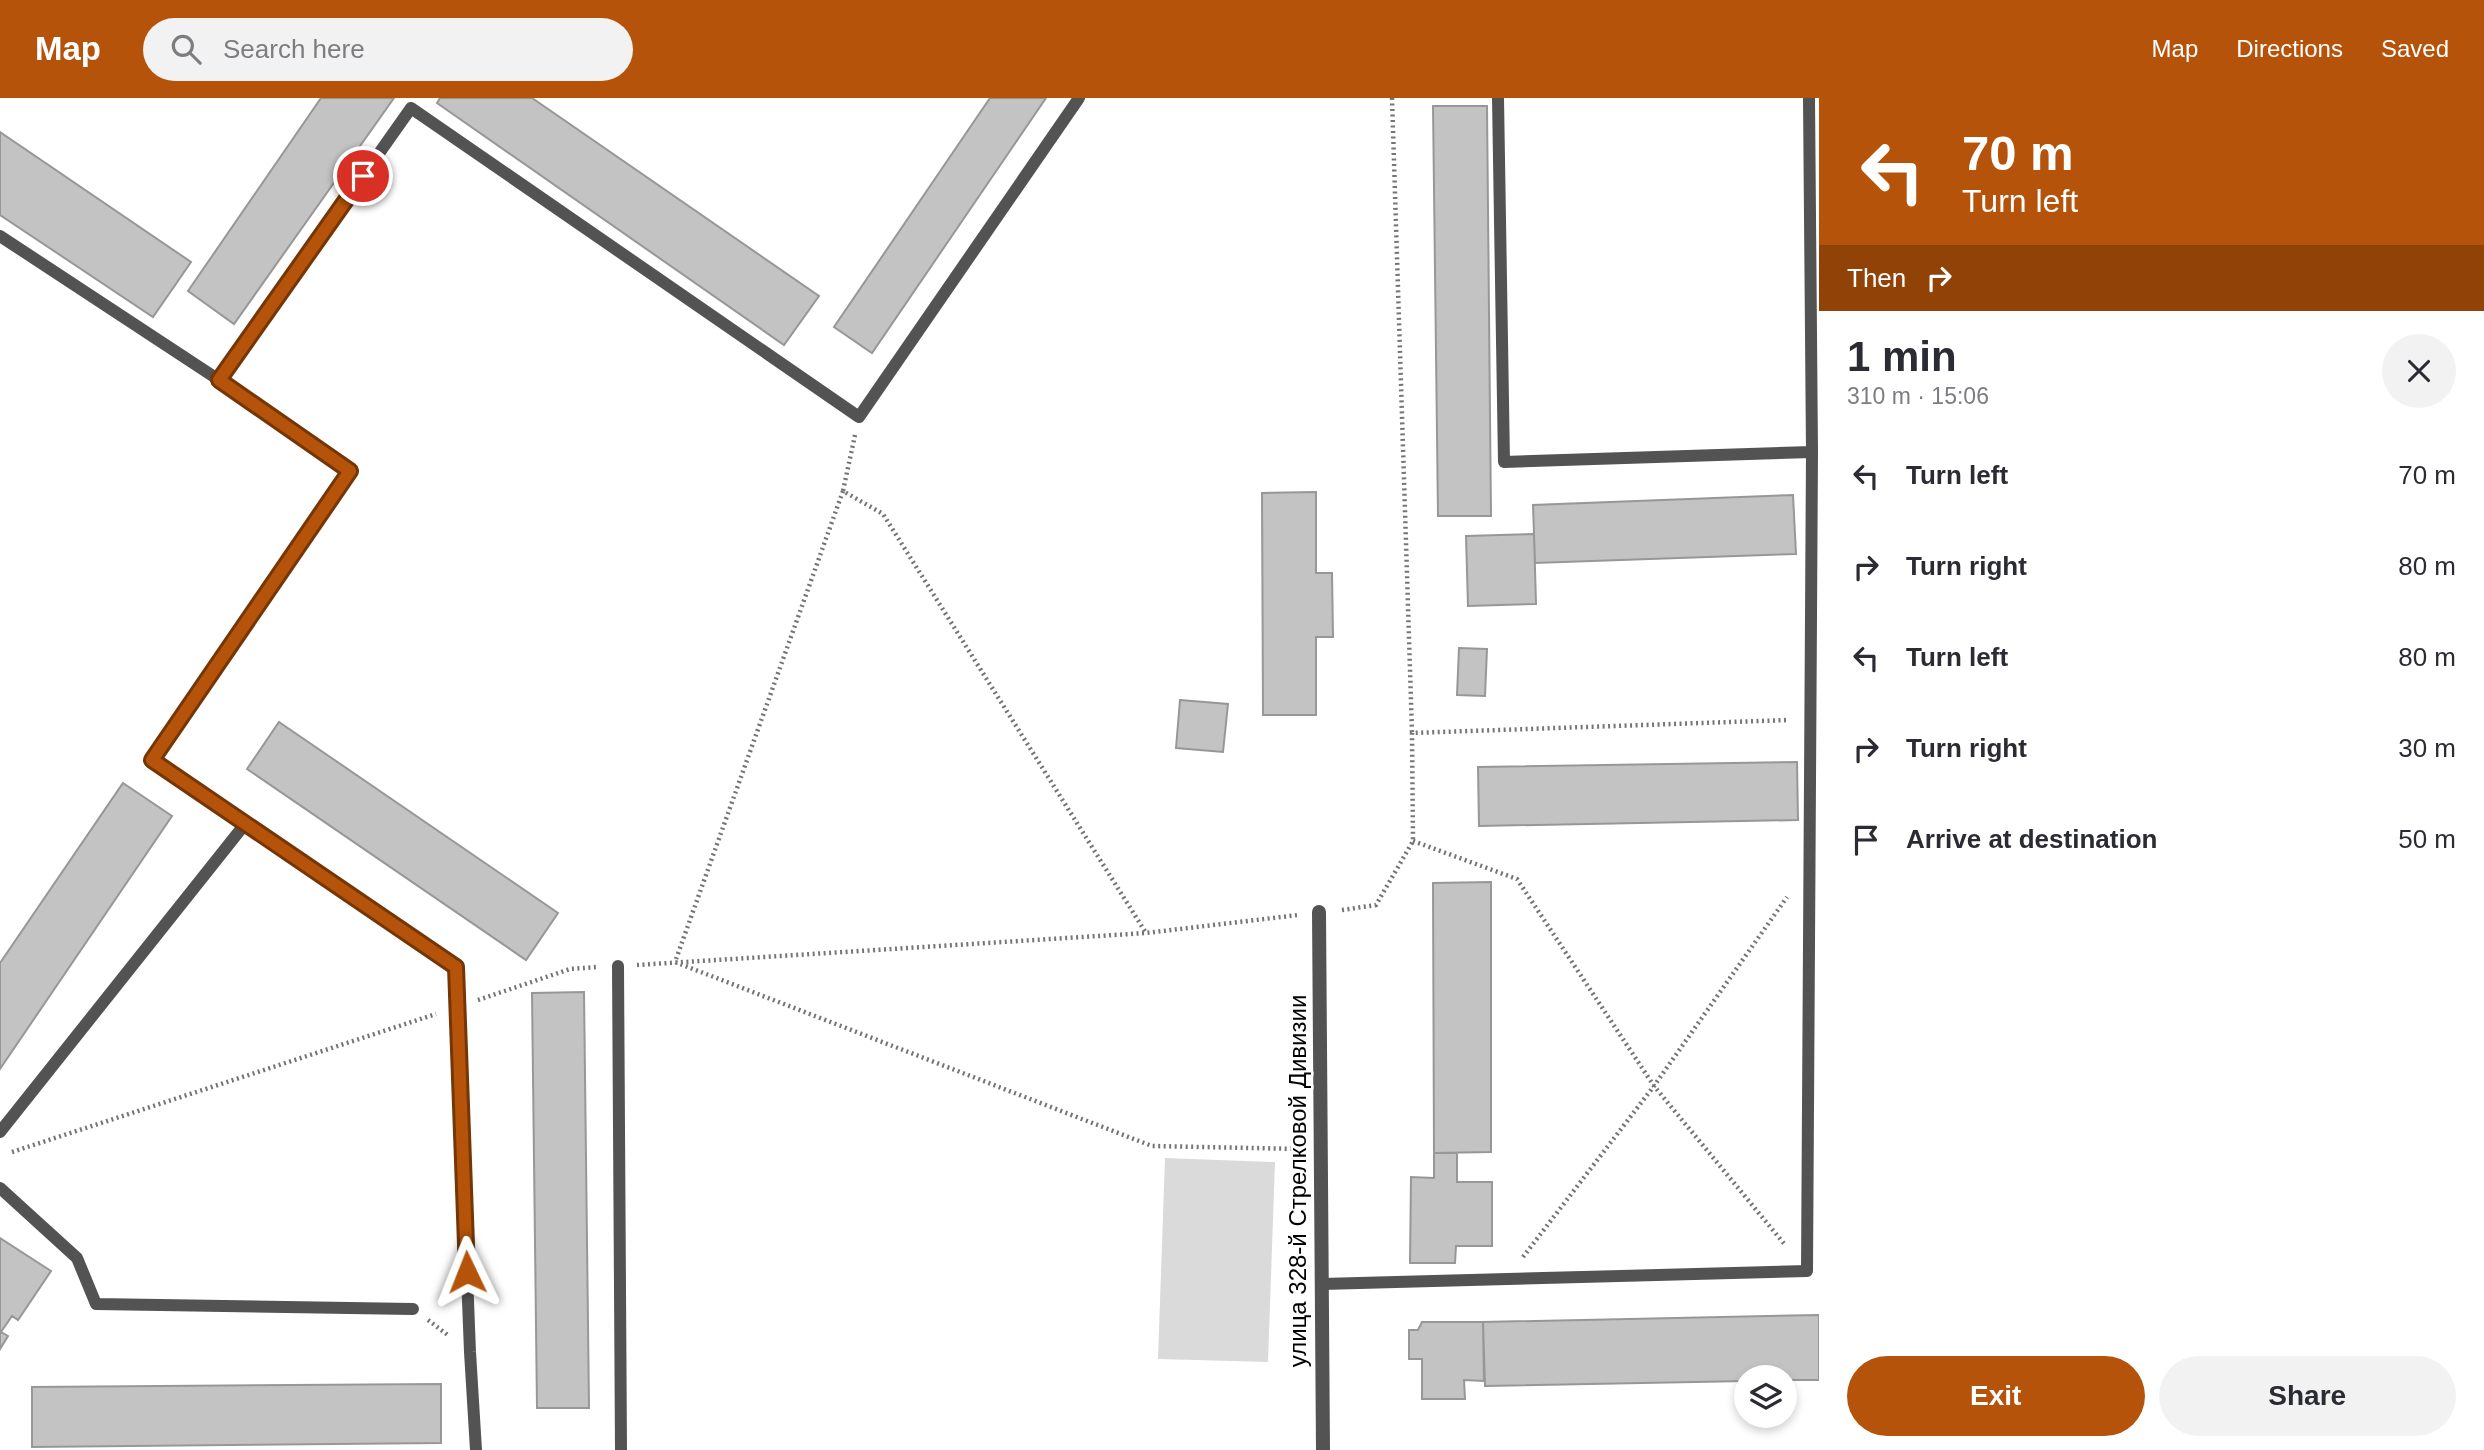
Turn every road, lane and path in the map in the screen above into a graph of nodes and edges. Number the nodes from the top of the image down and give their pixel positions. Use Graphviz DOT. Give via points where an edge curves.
graph roads {
  1 [pos="1079,98"];
  2 [pos="1392,98"];
  3 [pos="1498,98"];
  4 [pos="1809,98"];
  5 [pos="415,103"];
  6 [pos="0,236"];
  7 [pos="219,380"];
  8 [pos="859,417"];
  9 [pos="1812,452"];
  10 [pos="843,491"];
  11 [pos="1815,675"];
  12 [pos="1810,719"];
  13 [pos="1412,733"];
  14 [pos="245,824"];
  15 [pos="1413,841"];
  16 [pos="1809,864"];
  17 [pos="1320,912"];
  18 [pos="1146,933"];
  19 [pos="675,962"];
  20 [pos="618,966"];
  21 [pos="457,1007"];
  22 [pos="1654,1086"];
  23 [pos="0,1132"];
  24 [pos="1321,1149"];
  25 [pos="0,1156"];
  26 [pos="0,1188"];
  27 [pos="1807,1271"];
  28 [pos="1506,1279"];
  29 [pos="1322,1284"];
  30 [pos="413,1309"];
  31 [pos="470,1352"];
  32 [pos="476,1450"];
  33 [pos="621,1450"];
  34 [pos="1323,1450"];
  1 -- 8 [label="lane"];
  2 -- 13 [label="path"];
  3 -- 9 [label="lane" via="1504,462"];
  4 -- 9 [label="lane"];
  5 -- 7 [label="lane"];
  5 -- 8 [label="lane"];
  6 -- 7 [label="lane"];
  7 -- 14 [label="lane" via="350,471 152,760"];
  8 -- 10 [label="path"];
  9 -- 11 [label="lane"];
  10 -- 18 [label="path" via="883,514"];
  10 -- 19 [label="path"];
  11 -- 12 [label="lane"];
  12 -- 13 [label="path"];
  12 -- 16 [label="lane"];
  13 -- 15 [label="path"];
  14 -- 21 [label="lane" via="456,967"];
  14 -- 23 [label="lane"];
  15 -- 17 [label="path" via="1376,905"];
  15 -- 22 [label="path" via="1517,879"];
  16 -- 22 [label="path"];
  16 -- 27 [label="lane"];
  17 -- 18 [label="path"];
  17 -- 24 [label="street, улица 328-й Стрелковой Дивизии"];
  18 -- 19 [label="path"];
  19 -- 20 [label="path"];
  19 -- 24 [label="path" via="1152,1146"];
  20 -- 21 [label="path" via="570,969"];
  20 -- 33 [label="lane"];
  21 -- 25 [label="path"];
  21 -- 31 [label="lane"];
  22 -- 27 [label="path"];
  22 -- 28 [label="path"];
  24 -- 29 [label="street, улица 328-й Стрелковой Дивизии"];
  26 -- 30 [label="lane" via="77,1258 96,1304"];
  27 -- 28 [label="lane"];
  28 -- 29 [label="lane"];
  29 -- 34 [label="street, улица 328-й Стрелковой Дивизии"];
  30 -- 31 [label="path"];
  31 -- 32 [label="lane"];
}
